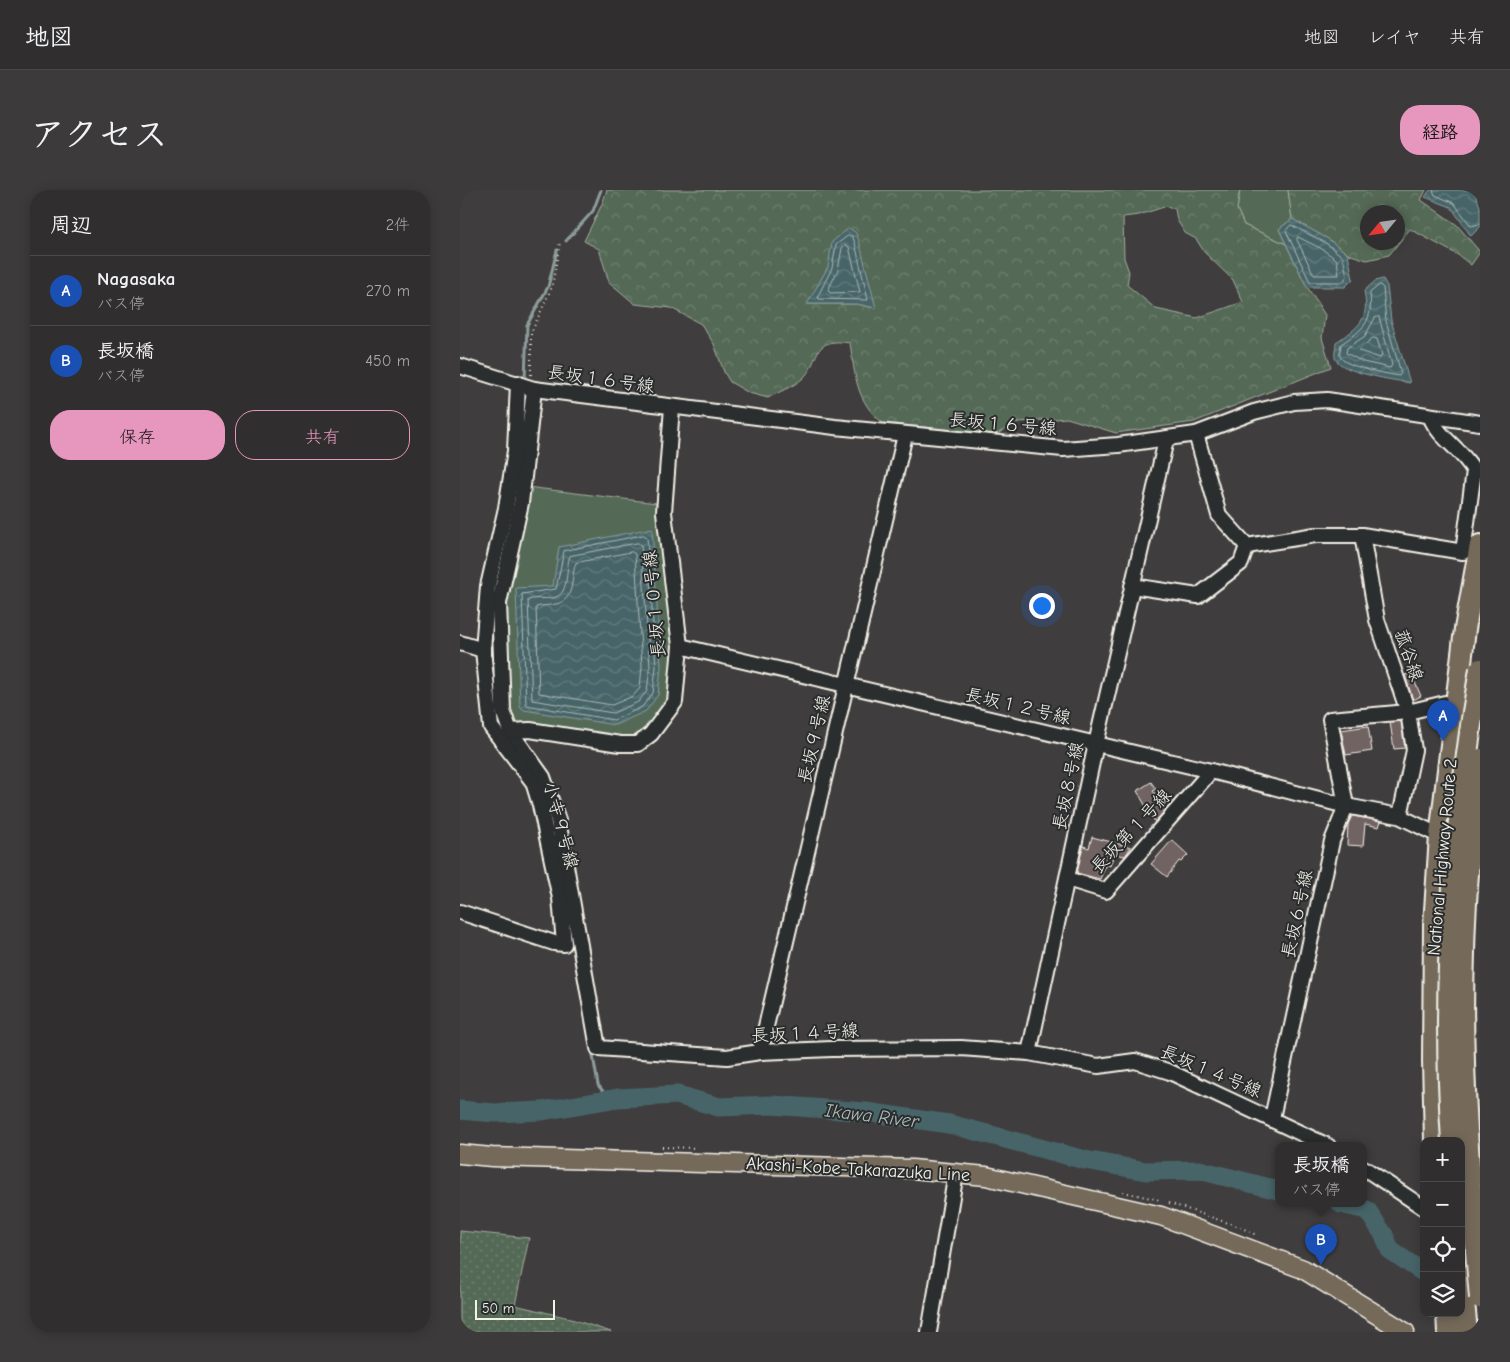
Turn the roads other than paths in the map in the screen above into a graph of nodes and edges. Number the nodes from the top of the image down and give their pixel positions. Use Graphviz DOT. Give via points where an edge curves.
graph roads {
  1 [pos="460,366"];
  2 [pos="527,386"];
  3 [pos="672,407"];
  4 [pos="1430,416"];
  5 [pos="1480,423"];
  6 [pos="905,434"];
  7 [pos="1196,434"];
  8 [pos="1166,440"];
  9 [pos="1362,535"];
  10 [pos="1247,546"];
  11 [pos="1472,549"];
  12 [pos="498,571"];
  13 [pos="1132,586"];
  14 [pos="460,643"];
  15 [pos="680,646"];
  16 [pos="483,650"];
  17 [pos="1480,669"];
  18 [pos="846,685"];
  19 [pos="1480,692"];
  20 [pos="1464,699"];
  21 [pos="1445,703"];
  22 [pos="1408,712"];
  23 [pos="510,731"];
  24 [pos="1096,744"];
  25 [pos="1480,759"];
  26 [pos="1210,771"];
  27 [pos="1346,806"];
  28 [pos="1400,816"];
  29 [pos="1440,836"];
  30 [pos="1480,857"];
  31 [pos="1067,879"];
  32 [pos="460,912"];
  33 [pos="573,944"];
  34 [pos="760,1052"];
  35 [pos="1029,1053"];
  36 [pos="1272,1118"];
  37 [pos="1435,1137"];
  38 [pos="1452,1137"];
  39 [pos="1320,1142"];
  40 [pos="460,1154"];
  41 [pos="1367,1170"];
  42 [pos="956,1173"];
  43 [pos="1420,1205"];
  44 [pos="1461,1272"];
  45 [pos="1480,1298"];
  46 [pos="929,1332"];
  47 [pos="1405,1332"];
  48 [pos="1467,1332"];
  1 -- 2 [label="street"];
  2 -- 3 [label="street, 長坂１６号線"];
  2 -- 12 [label="street" via="521,503"];
  3 -- 6 [label="street, 長坂１６号線"];
  3 -- 15 [label="street, 長坂１０号線" via="664,512"];
  4 -- 5 [label="street, 長坂１６号線"];
  4 -- 7 [label="street, 長坂１６号線" via="1327,400 1294,402 1254,412"];
  4 -- 11 [label="street" via="1435,429 1468,460 1474,471"];
  6 -- 8 [label="street, 長坂１６号線" via="1063,449"];
  6 -- 18 [label="street, 長坂９号線"];
  7 -- 8 [label="street, 長坂１６号線"];
  7 -- 10 [label="street" via="1219,515"];
  8 -- 13 [label="street, 長坂８号線"];
  9 -- 10 [label="street" via="1315,535"];
  9 -- 11 [label="street"];
  9 -- 22 [label="street, 菰谷線" via="1378,620"];
  10 -- 13 [label="street" via="1241,563 1198,596"];
  11 -- 29 [label="highway, National Highway Route 2"];
  12 -- 16 [label="street, 小寺９号線" via="488,586"];
  12 -- 23 [label="street, 長坂１４号線" via="502,701"];
  13 -- 24 [label="street, 長坂８号線"];
  14 -- 16 [label="street"];
  15 -- 18 [label="street, 長坂１２号線"];
  15 -- 23 [label="street, 長坂１０号線" via="675,702 651,734 638,744 530,730"];
  16 -- 33 [label="street, 小寺９号線" via="491,727 533,782"];
  17 -- 38 [label="highway, bridge" via="1457,818 1449,931 1448,1041"];
  18 -- 24 [label="street, 長坂１２号線"];
  18 -- 34 [label="street, 長坂９号線"];
  19 -- 20 [label="street"];
  21 -- 22 [label="street"];
  22 -- 27 [label="street" via="1330,719"];
  22 -- 28 [label="street, 菰谷線" via="1414,750"];
  23 -- 33 [label="street, 長坂１４号線" via="543,777 558,820"];
  24 -- 26 [label="street, 長坂１２号線"];
  24 -- 31 [label="street, 長坂８号線"];
  25 -- 45 [label="highway, bridge" via="1464,954 1465,1099"];
  26 -- 27 [label="street, 長坂１２号線"];
  26 -- 31 [label="street, 長坂第１号線" via="1106,891"];
  27 -- 28 [label="street, 長坂１２号線"];
  27 -- 36 [label="street, 長坂６号線" via="1332,841"];
  28 -- 29 [label="street, 長坂１２号線"];
  29 -- 30 [label="main road"];
  29 -- 37 [label="highway, National Highway Route 2" via="1434,924"];
  31 -- 35 [label="street, 長坂８号線"];
  32 -- 33 [label="street" via="554,943"];
  33 -- 34 [label="street, 長坂１４号線" via="598,1048 727,1057"];
  34 -- 35 [label="street, 長坂１４号線" via="832,1048 960,1048"];
  35 -- 36 [label="street, 長坂１４号線" via="1098,1066 1135,1061 1170,1072"];
  36 -- 39 [label="street, 長坂１４号線"];
  40 -- 42 [label="main road, Akashi-Kobe-Takarazuka Line" via="903,1168"];
  41 -- 43 [label="street"];
  42 -- 46 [label="street"];
  42 -- 47 [label="main road, Akashi-Kobe-Takarazuka Line" via="986,1176 1161,1216 1303,1269"];
  44 -- 48 [label="highway"];
}
